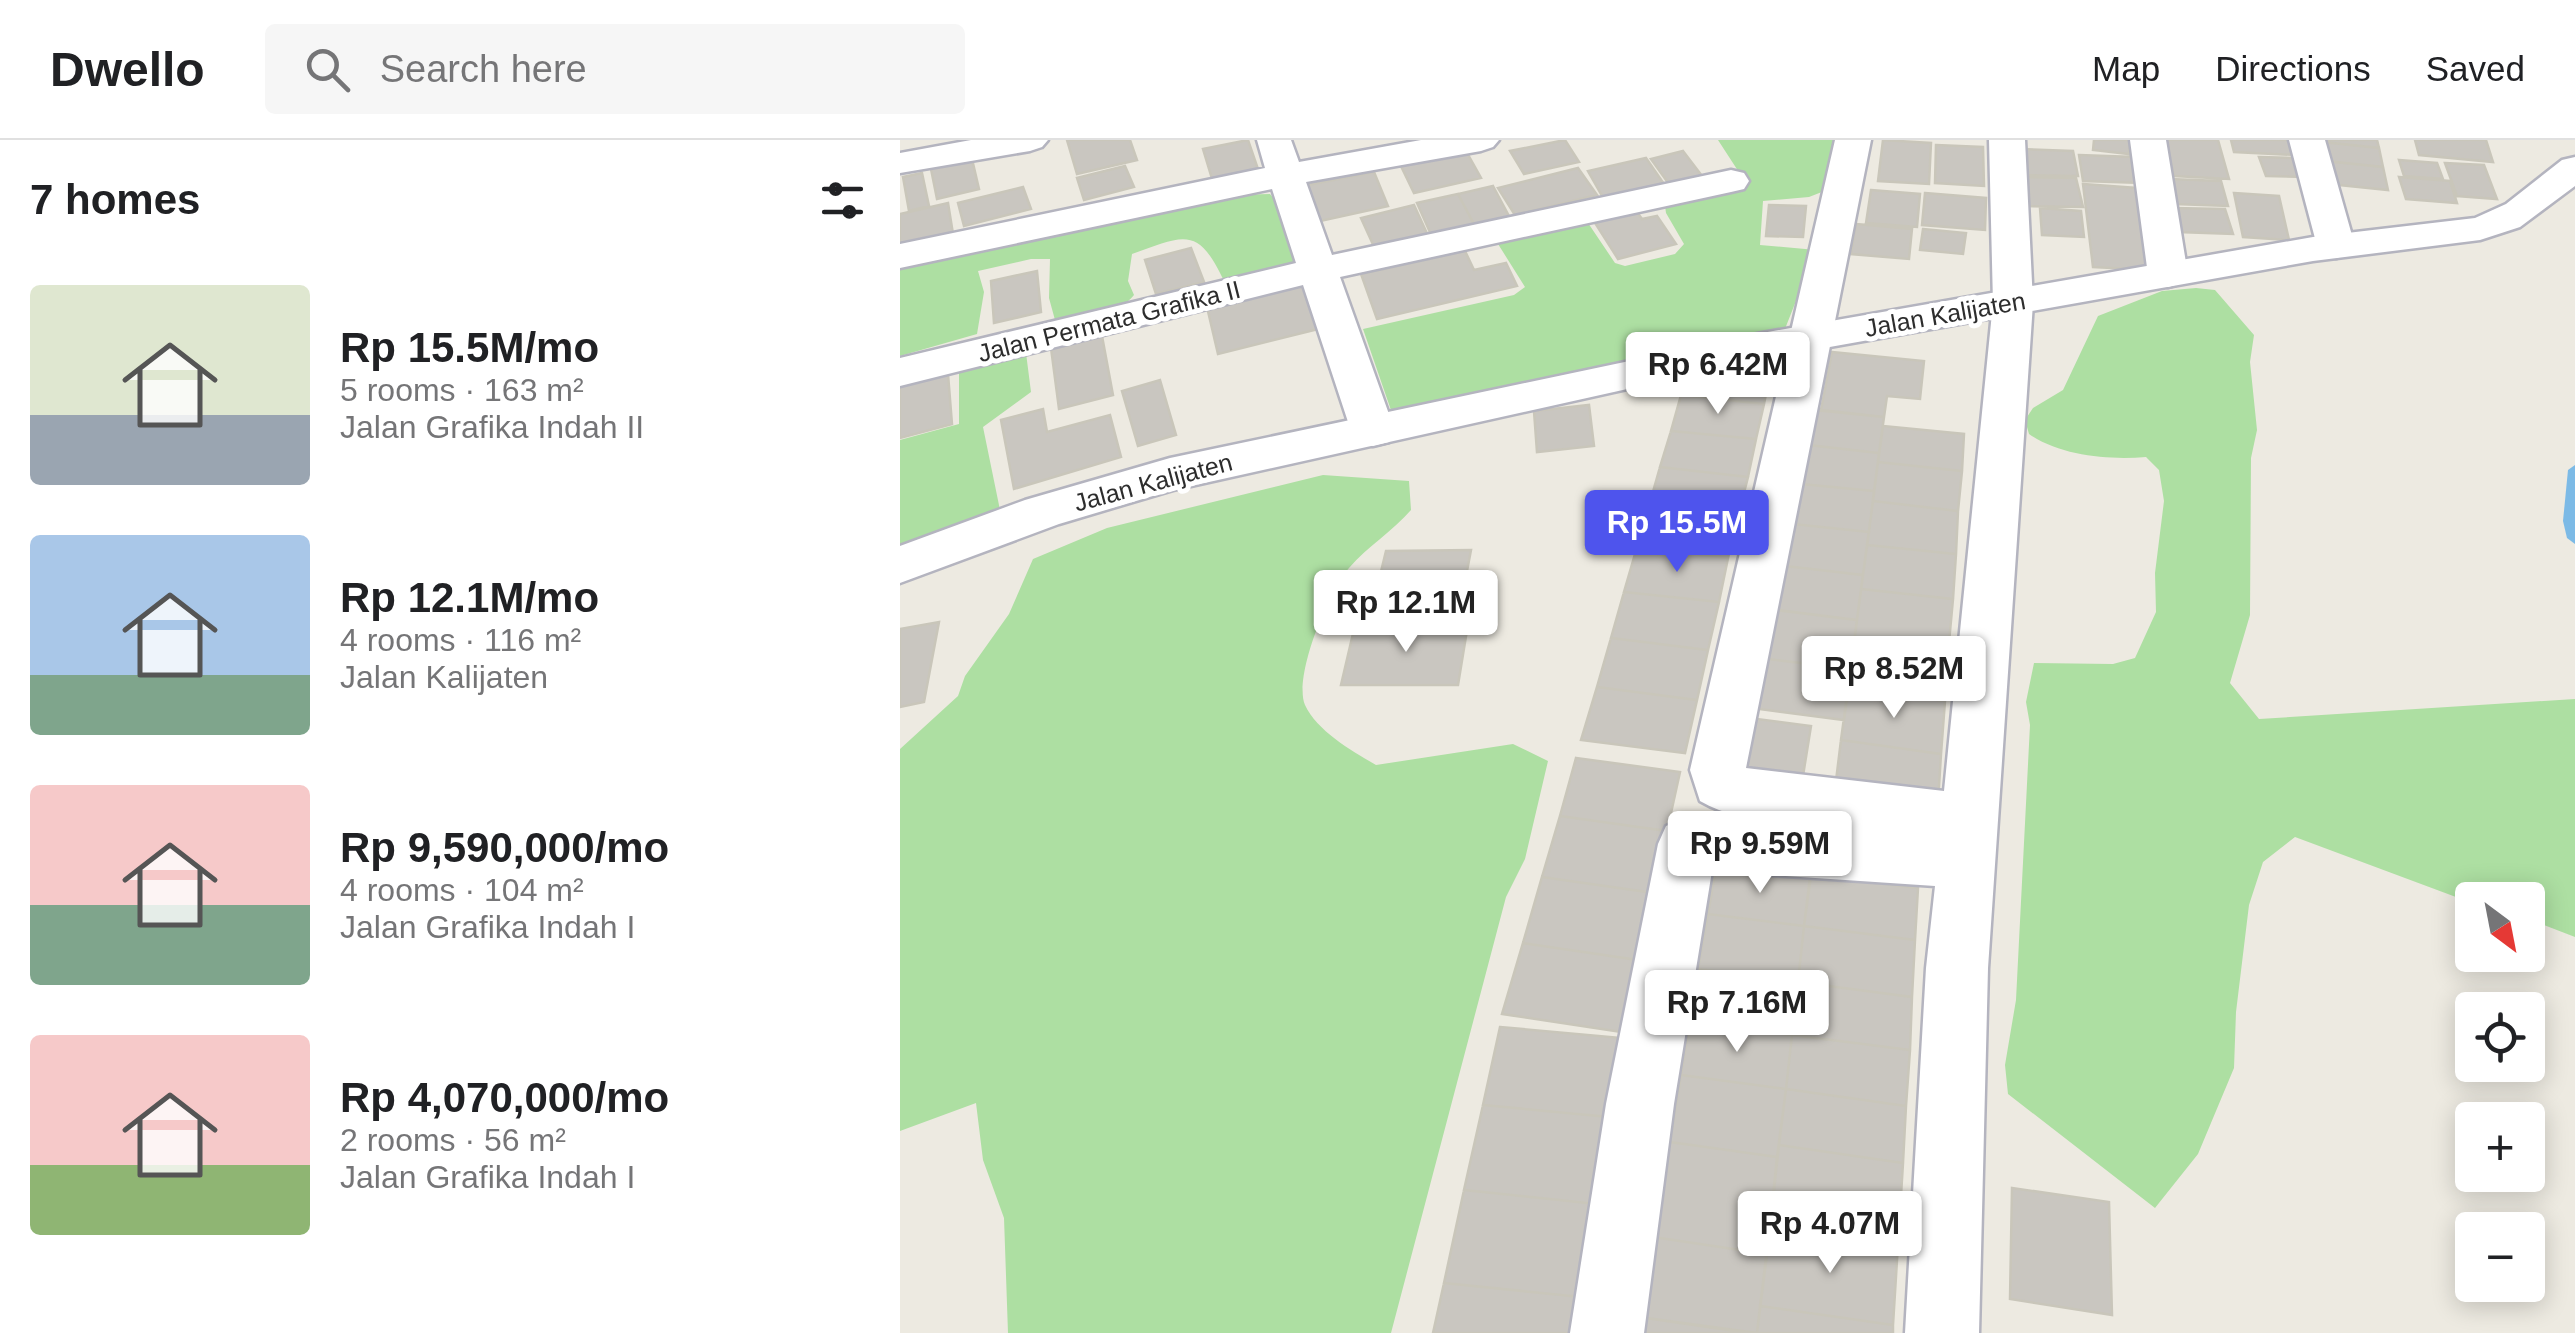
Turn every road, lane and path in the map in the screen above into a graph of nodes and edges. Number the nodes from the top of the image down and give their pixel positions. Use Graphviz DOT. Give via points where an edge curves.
graph roads {
  1 [pos="1030,140"];
  2 [pos="1481,140"];
  3 [pos="1853,140"];
  4 [pos="2007,140"];
  5 [pos="2148,140"];
  6 [pos="2307,140"];
  7 [pos="1279,158"];
  8 [pos="903,163"];
  9 [pos="2575,168"];
  10 [pos="1731,181"];
  11 [pos="2336,246"];
  12 [pos="900,256"];
  13 [pos="1318,270"];
  14 [pos="2168,275"];
  15 [pos="2013,303"];
  16 [pos="1809,338"];
  17 [pos="900,372"];
  18 [pos="1373,432"];
  19 [pos="900,565"];
  20 [pos="1968,840"];
  21 [pos="1607,1333"];
  22 [pos="1942,1333"];
  1 -- 8 [label="street"];
  2 -- 7 [label="street"];
  3 -- 16 [label="street"];
  4 -- 15 [label="street"];
  5 -- 14 [label="street"];
  6 -- 11 [label="street"];
  7 -- 12 [label="street"];
  7 -- 13 [label="street"];
  9 -- 11 [label="street, Jalan Kalijaten" via="2506,222"];
  10 -- 13 [label="street, Jalan Permata Grafika II"];
  11 -- 14 [label="street, Jalan Kalijaten"];
  13 -- 17 [label="street, Jalan Permata Grafika II"];
  13 -- 18 [label="street"];
  14 -- 15 [label="street, Jalan Kalijaten"];
  15 -- 16 [label="street, Jalan Kalijaten"];
  15 -- 20 [label="street"];
  16 -- 18 [label="street, Jalan Kalijaten"];
  16 -- 20 [label="street" via="1720,784"];
  18 -- 19 [label="street, Jalan Kalijaten" via="1170,474"];
  20 -- 21 [label="street" via="1688,844"];
  20 -- 22 [label="street"];
}
